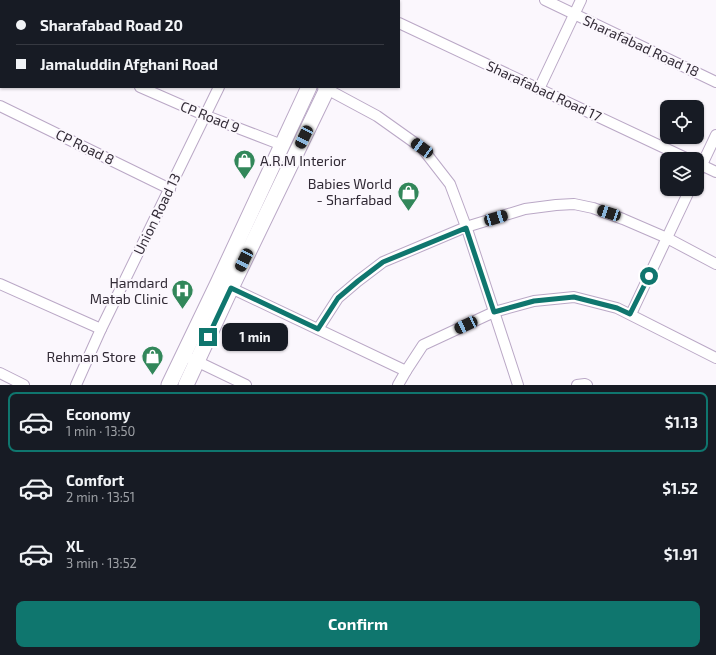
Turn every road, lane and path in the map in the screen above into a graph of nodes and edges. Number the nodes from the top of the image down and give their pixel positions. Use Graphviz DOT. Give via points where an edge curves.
graph roads {
  1 [pos="544,0"];
  2 [pos="581,0"];
  3 [pos="574,14"];
  4 [pos="400,23"];
  5 [pos="716,82"];
  6 [pos="142,88"];
  7 [pos="218,88"];
  8 [pos="309,88"];
  9 [pos="326,88"];
  10 [pos="539,89"];
  11 [pos="0,106"];
  12 [pos="204,115"];
  13 [pos="716,135"];
  14 [pos="282,145"];
  15 [pos="673,152"];
  16 [pos="704,155"];
  17 [pos="704,166"];
  18 [pos="716,172"];
  19 [pos="170,189"];
  20 [pos="687,196"];
  21 [pos="466,228"];
  22 [pos="667,238"];
  23 [pos="716,264"];
  24 [pos="0,284"];
  25 [pos="231,288"];
  26 [pos="494,312"];
  27 [pos="630,314"];
  28 [pos="101,329"];
  29 [pos="318,329"];
  30 [pos="190,358"];
  31 [pos="716,358"];
  32 [pos="406,371"];
  33 [pos="0,373"];
  34 [pos="24,385"];
  35 [pos="76,385"];
  36 [pos="168,385"];
  37 [pos="186,385"];
  38 [pos="246,385"];
  39 [pos="398,385"];
  40 [pos="518,385"];
  41 [pos="577,385"];
  42 [pos="587,385"];
  1 -- 3 [label="street, Sharafabad Road 18"];
  2 -- 3 [label="street"];
  3 -- 5 [label="street, Sharafabad Road 18"];
  3 -- 10 [label="street"];
  4 -- 10 [label="street, Sharafabad Road 17"];
  6 -- 12 [label="street, CP Road 9"];
  7 -- 12 [label="street, Union Road 13"];
  8 -- 14 [label="main road"];
  9 -- 21 [label="street" via="377,116 422,148 450,184"];
  9 -- 25 [label="main road"];
  10 -- 15 [label="street, Sharafabad Road 17"];
  11 -- 19 [label="street, CP Road 8"];
  12 -- 14 [label="street, CP Road 9"];
  12 -- 19 [label="street, Union Road 13"];
  13 -- 16 [label="street"];
  14 -- 30 [label="main road"];
  17 -- 18 [label="street"];
  19 -- 28 [label="street, Union Road 13"];
  20 -- 22 [label="street"];
  21 -- 22 [label="street" via="525,209 574,204 609,213"];
  21 -- 26 [label="street"];
  21 -- 29 [label="street" via="383,262 338,298"];
  22 -- 23 [label="street"];
  22 -- 27 [label="street"];
  24 -- 28 [label="street"];
  25 -- 29 [label="street"];
  25 -- 30 [label="main road"];
  26 -- 27 [label="street" via="534,301 574,297"];
  26 -- 32 [label="street" via="424,345"];
  26 -- 40 [label="street"];
  27 -- 31 [label="street"];
  28 -- 35 [label="street, Union Road 13"];
  29 -- 32 [label="street"];
  30 -- 36 [label="main road"];
  30 -- 37 [label="main road"];
  30 -- 38 [label="street"];
  32 -- 39 [label="street"];
  33 -- 34 [label="street"];
  41 -- 42 [label="street"];
}
